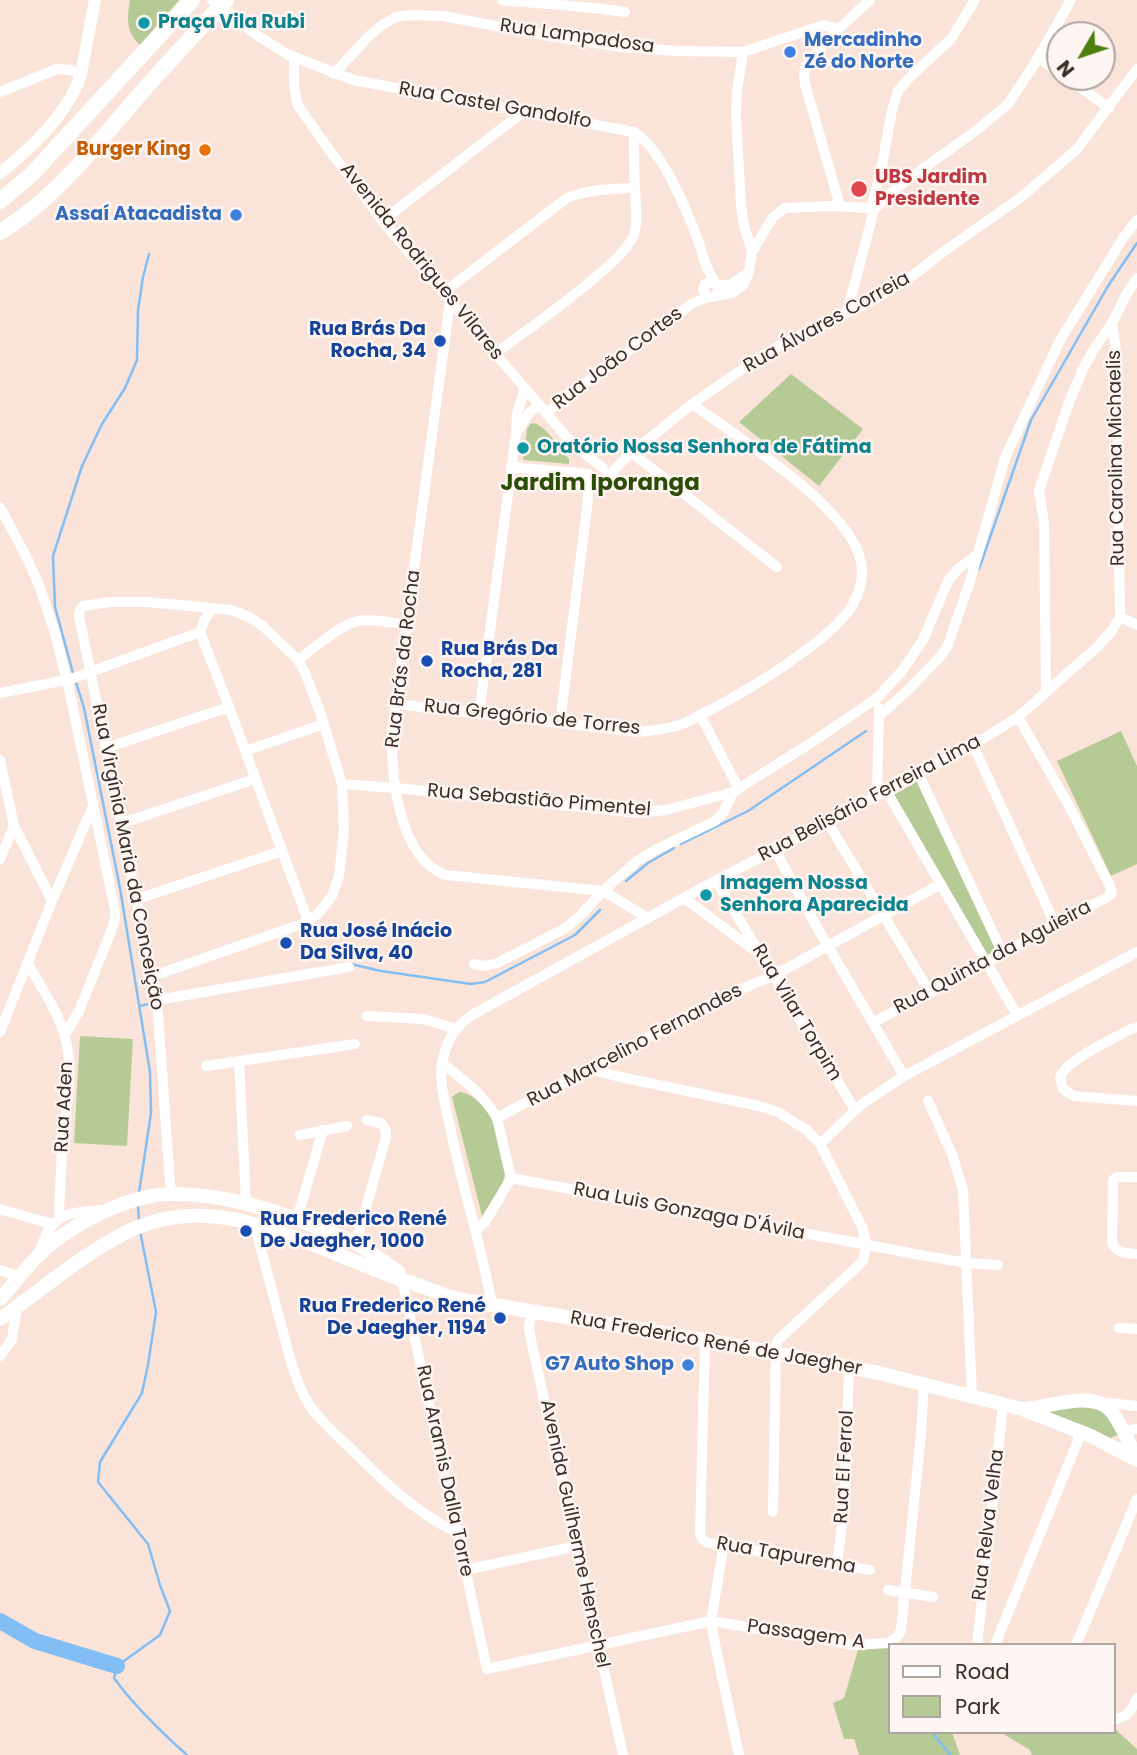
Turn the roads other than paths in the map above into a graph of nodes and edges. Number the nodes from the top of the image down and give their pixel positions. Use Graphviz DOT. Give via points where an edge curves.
graph roads {
  1 [pos="96,0"];
  2 [pos="192,0"];
  3 [pos="502,0"];
  4 [pos="870,0"];
  5 [pos="975,0"];
  6 [pos="1071,0"];
  7 [pos="219,2"];
  8 [pos="592,4"];
  9 [pos="625,12"];
  10 [pos="838,29"];
  11 [pos="743,52"];
  12 [pos="1038,57"];
  13 [pos="294,58"];
  14 [pos="1046,63"];
  15 [pos="1137,69"];
  16 [pos="334,74"];
  17 [pos="80,80"];
  18 [pos="1085,91"];
  19 [pos="0,92"];
  20 [pos="1109,108"];
  21 [pos="523,112"];
  22 [pos="634,132"];
  23 [pos="0,173"];
  24 [pos="635,188"];
  25 [pos="0,201"];
  26 [pos="840,206"];
  27 [pos="872,209"];
  28 [pos="1137,220"];
  29 [pos="383,221"];
  30 [pos="0,232"];
  31 [pos="752,252"];
  32 [pos="1137,278"];
  33 [pos="710,289"];
  34 [pos="446,297"];
  35 [pos="847,313"];
  36 [pos="1112,323"];
  37 [pos="496,353"];
  38 [pos="525,388"];
  39 [pos="692,404"];
  40 [pos="542,409"];
  41 [pos="516,433"];
  42 [pos="631,454"];
  43 [pos="511,467"];
  44 [pos="596,474"];
  45 [pos="0,507"];
  46 [pos="978,554"];
  47 [pos="777,567"];
  48 [pos="213,609"];
  49 [pos="1120,617"];
  50 [pos="407,625"];
  51 [pos="1137,625"];
  52 [pos="200,632"];
  53 [pos="298,660"];
  54 [pos="88,673"];
  55 [pos="69,679"];
  56 [pos="1046,690"];
  57 [pos="0,694"];
  58 [pos="878,697"];
  59 [pos="396,704"];
  60 [pos="229,707"];
  61 [pos="479,714"];
  62 [pos="701,715"];
  63 [pos="880,715"];
  64 [pos="1018,717"];
  65 [pos="560,722"];
  66 [pos="324,724"];
  67 [pos="973,745"];
  68 [pos="106,748"];
  69 [pos="245,751"];
  70 [pos="0,760"];
  71 [pos="919,775"];
  72 [pos="255,779"];
  73 [pos="342,784"];
  74 [pos="396,788"];
  75 [pos="736,790"];
  76 [pos="882,794"];
  77 [pos="93,806"];
  78 [pos="827,821"];
  79 [pos="122,823"];
  80 [pos="15,826"];
  81 [pos="775,850"];
  82 [pos="282,851"];
  83 [pos="0,859"];
  84 [pos="716,881"];
  85 [pos="941,884"];
  86 [pos="603,891"];
  87 [pos="684,898"];
  88 [pos="137,899"];
  89 [pos="52,901"];
  90 [pos="884,915"];
  91 [pos="648,918"];
  92 [pos="308,921"];
  93 [pos="1055,924"];
  94 [pos="828,946"];
  95 [pos="1137,952"];
  96 [pos="1003,954"];
  97 [pos="762,956"];
  98 [pos="986,962"];
  99 [pos="28,964"];
  100 [pos="474,964"];
  101 [pos="349,967"];
  102 [pos="153,976"];
  103 [pos="774,976"];
  104 [pos="929,991"];
  105 [pos="158,1000"];
  106 [pos="1017,1015"];
  107 [pos="367,1016"];
  108 [pos="874,1022"];
  109 [pos="1137,1027"];
  110 [pos="454,1030"];
  111 [pos="0,1031"];
  112 [pos="65,1035"];
  113 [pos="355,1044"];
  114 [pos="239,1061"];
  115 [pos="442,1063"];
  116 [pos="206,1066"];
  117 [pos="589,1069"];
  118 [pos="904,1076"];
  119 [pos="928,1101"];
  120 [pos="1137,1101"];
  121 [pos="855,1110"];
  122 [pos="497,1118"];
  123 [pos="367,1120"];
  124 [pos="347,1126"];
  125 [pos="323,1130"];
  126 [pos="300,1135"];
  127 [pos="820,1143"];
  128 [pos="1137,1177"];
  129 [pos="511,1178"];
  130 [pos="172,1194"];
  131 [pos="246,1202"];
  132 [pos="0,1209"];
  133 [pos="108,1209"];
  134 [pos="164,1218"];
  135 [pos="297,1219"];
  136 [pos="56,1221"];
  137 [pos="258,1224"];
  138 [pos="476,1230"];
  139 [pos="353,1242"];
  140 [pos="866,1245"];
  141 [pos="1137,1254"];
  142 [pos="339,1255"];
  143 [pos="36,1257"];
  144 [pos="967,1263"];
  145 [pos="998,1265"];
  146 [pos="0,1270"];
  147 [pos="20,1277"];
  148 [pos="404,1279"];
  149 [pos="37,1292"];
  150 [pos="0,1299"];
  151 [pos="492,1305"];
  152 [pos="17,1307"];
  153 [pos="531,1312"];
  154 [pos="0,1319"];
  155 [pos="1119,1328"];
  156 [pos="1137,1329"];
  157 [pos="705,1340"];
  158 [pos="775,1353"];
  159 [pos="0,1356"];
  160 [pos="849,1367"];
  161 [pos="924,1384"];
  162 [pos="972,1396"];
  163 [pos="1079,1401"];
  164 [pos="1099,1402"];
  165 [pos="1003,1405"];
  166 [pos="1137,1406"];
  167 [pos="1022,1409"];
  168 [pos="1130,1430"];
  169 [pos="1080,1432"];
  170 [pos="1137,1459"];
  171 [pos="1137,1499"];
  172 [pos="774,1512"];
  173 [pos="456,1532"];
  174 [pos="724,1544"];
  175 [pos="577,1546"];
  176 [pos="837,1565"];
  177 [pos="465,1570"];
  178 [pos="870,1570"];
  179 [pos="888,1590"];
  180 [pos="905,1593"];
  181 [pos="933,1597"];
  182 [pos="711,1620"];
  183 [pos="888,1643"];
  184 [pos="889,1643"];
  185 [pos="977,1643"];
  186 [pos="996,1643"];
  187 [pos="1077,1643"];
  188 [pos="598,1644"];
  189 [pos="1137,1698"];
  190 [pos="1116,1719"];
  191 [pos="623,1755"];
  192 [pos="739,1755"];
  1 -- 17 [label="street"];
  2 -- 25 [label="main road" via="32,174"];
  3 -- 8 [label="street" via="568,7"];
  4 -- 10 [label="street"];
  5 -- 27 [label="street" via="951,39 898,91"];
  6 -- 12 [label="street"];
  7 -- 13 [label="street, Rua Castel Gandolfo" via="258,36"];
  7 -- 30 [label="main road" via="49,195"];
  8 -- 9 [label="street"];
  10 -- 11 [label="street, Rua Lampadosa" via="824,25"];
  10 -- 26 [label="street" via="806,65 804,78"];
  11 -- 16 [label="street, Rua Lampadosa" via="622,47 443,16 410,15 382,25"];
  11 -- 31 [label="street" via="736,115 741,205"];
  12 -- 14 [label="street"];
  12 -- 27 [label="street" via="1003,108"];
  13 -- 16 [label="street, Rua Castel Gandolfo"];
  13 -- 29 [label="street, Avenida Rodrigues Vilares" via="297,104"];
  15 -- 20 [label="street, Rua Álvares Correia"];
  16 -- 21 [label="street, Rua Castel Gandolfo"];
  17 -- 19 [label="street" via="70,70 57,69"];
  17 -- 23 [label="street" via="48,127"];
  18 -- 20 [label="street"];
  20 -- 35 [label="street, Rua Álvares Correia" via="1076,150 1020,198 904,281"];
  21 -- 22 [label="street, Rua Castel Gandolfo"];
  21 -- 29 [label="street"];
  22 -- 24 [label="street"];
  22 -- 33 [label="street" via="650,145 668,174 699,243"];
  24 -- 34 [label="street" via="596,190 567,198"];
  24 -- 37 [label="street" via="636,222 630,244 592,280"];
  26 -- 27 [label="street"];
  26 -- 31 [label="street" via="785,208 766,226"];
  27 -- 35 [label="street"];
  28 -- 46 [label="street" via="1055,351 1005,458"];
  29 -- 34 [label="street, Avenida Rodrigues Vilares"];
  31 -- 33 [label="street" via="749,272 730,285"];
  32 -- 36 [label="street"];
  33 -- 40 [label="street, Rua João Cortes"];
  34 -- 37 [label="street, Avenida Rodrigues Vilares"];
  34 -- 50 [label="street, Rua Brás da Rocha"];
  35 -- 39 [label="street, Rua Álvares Correia" via="780,345"];
  36 -- 49 [label="street, Rua Carolina Michaelis"];
  36 -- 56 [label="street" via="1083,369 1039,490 1044,523"];
  37 -- 38 [label="street, Avenida Rodrigues Vilares"];
  38 -- 40 [label="street, Avenida Rodrigues Vilares"];
  38 -- 41 [label="street"];
  39 -- 42 [label="street, Rua Álvares Correia"];
  39 -- 62 [label="street, Rua Gregório de Torres" via="817,498 844,527 862,564 860,584 846,615 779,670"];
  40 -- 41 [label="street, Rua João Cortes" via="529,413"];
  40 -- 44 [label="street, Avenida Rodrigues Vilares"];
  41 -- 43 [label="street"];
  42 -- 44 [label="street, Rua Álvares Correia"];
  42 -- 47 [label="street"];
  43 -- 44 [label="street"];
  43 -- 61 [label="street"];
  44 -- 65 [label="street" via="588,500"];
  45 -- 55 [label="street, Rua Virgínia Maria da Conceição" via="40,588"];
  46 -- 58 [label="street" via="948,581 923,640"];
  46 -- 63 [label="street" via="941,656"];
  48 -- 52 [label="street"];
  48 -- 53 [label="street" via="241,612"];
  48 -- 54 [label="street, Rua Virgínia Maria da Conceição" via="148,602 83,606 79,616"];
  49 -- 51 [label="street"];
  49 -- 56 [label="street, Rua Belisário Ferreira Lima" via="1097,647"];
  50 -- 53 [label="street" via="357,621"];
  50 -- 59 [label="street, Rua Brás da Rocha"];
  52 -- 54 [label="street"];
  52 -- 60 [label="street"];
  53 -- 66 [label="street"];
  54 -- 55 [label="street"];
  54 -- 68 [label="street, Rua Virgínia Maria da Conceição"];
  55 -- 57 [label="street"];
  55 -- 77 [label="street, Rua Virgínia Maria da Conceição"];
  56 -- 64 [label="street, Rua Belisário Ferreira Lima"];
  58 -- 63 [label="street"];
  58 -- 75 [label="street"];
  59 -- 61 [label="street, Rua Gregório de Torres"];
  59 -- 74 [label="street, Rua Brás da Rocha" via="392,745"];
  60 -- 68 [label="street"];
  60 -- 69 [label="street"];
  61 -- 65 [label="street, Rua Gregório de Torres"];
  62 -- 65 [label="street, Rua Gregório de Torres" via="669,728 638,732"];
  62 -- 75 [label="street"];
  63 -- 76 [label="street"];
  64 -- 67 [label="street, Rua Belisário Ferreira Lima"];
  64 -- 93 [label="street, Rua Quinta da Aguieira" via="1112,893"];
  66 -- 69 [label="street"];
  66 -- 73 [label="street"];
  67 -- 71 [label="street, Rua Belisário Ferreira Lima"];
  67 -- 93 [label="street"];
  68 -- 79 [label="street, Rua Virgínia Maria da Conceição"];
  69 -- 72 [label="street"];
  70 -- 80 [label="street"];
  71 -- 76 [label="street, Rua Belisário Ferreira Lima"];
  71 -- 96 [label="street"];
  72 -- 79 [label="street"];
  72 -- 82 [label="street"];
  73 -- 74 [label="street, Rua Sebastião Pimentel"];
  73 -- 92 [label="street" via="339,876 325,907"];
  74 -- 75 [label="street, Rua Sebastião Pimentel" via="638,813 684,806"];
  74 -- 86 [label="street, Rua Brás da Rocha" via="412,844 438,872"];
  75 -- 86 [label="street" via="715,821 643,857"];
  76 -- 78 [label="street, Rua Belisário Ferreira Lima"];
  76 -- 85 [label="street"];
  77 -- 89 [label="street"];
  77 -- 112 [label="street, Rua Virgínia Maria da Conceição" via="115,919"];
  78 -- 81 [label="street, Rua Belisário Ferreira Lima"];
  78 -- 90 [label="street"];
  79 -- 88 [label="street, Rua Virgínia Maria da Conceição"];
  80 -- 83 [label="street"];
  80 -- 89 [label="street"];
  81 -- 84 [label="street, Rua Belisário Ferreira Lima"];
  81 -- 94 [label="street"];
  82 -- 88 [label="street"];
  82 -- 92 [label="street"];
  84 -- 87 [label="street, Rua Belisário Ferreira Lima"];
  84 -- 97 [label="street, Rua Vilar Torpim"];
  85 -- 90 [label="street, Rua Marcelino Fernandes"];
  85 -- 98 [label="street"];
  86 -- 91 [label="street, Rua Brás da Rocha"];
  86 -- 100 [label="street" via="564,929 497,963"];
  87 -- 91 [label="street, Rua Belisário Ferreira Lima"];
  87 -- 97 [label="street"];
  88 -- 102 [label="street, Rua Virgínia Maria da Conceição"];
  89 -- 99 [label="street"];
  90 -- 94 [label="street, Rua Marcelino Fernandes"];
  90 -- 104 [label="street"];
  91 -- 110 [label="street, Rua Belisário Ferreira Lima" via="482,1009"];
  92 -- 102 [label="street"];
  93 -- 96 [label="street, Rua Quinta da Aguieira"];
  94 -- 103 [label="street, Rua Marcelino Fernandes"];
  94 -- 108 [label="street"];
  95 -- 106 [label="street"];
  96 -- 98 [label="street, Rua Quinta da Aguieira"];
  97 -- 103 [label="street, Rua Vilar Torpim"];
  98 -- 104 [label="street, Rua Quinta da Aguieira"];
  98 -- 106 [label="street"];
  99 -- 111 [label="street"];
  99 -- 112 [label="street, Rua Aden"];
  101 -- 105 [label="street"];
  102 -- 105 [label="street, Rua Virgínia Maria da Conceição"];
  103 -- 117 [label="street, Rua Marcelino Fernandes" via="727,995"];
  103 -- 121 [label="street, Rua Vilar Torpim"];
  104 -- 108 [label="street, Rua Quinta da Aguieira"];
  105 -- 130 [label="street, Rua Virgínia Maria da Conceição"];
  106 -- 118 [label="street"];
  107 -- 110 [label="street" via="424,1019"];
  108 -- 118 [label="street"];
  109 -- 120 [label="street" via="1074,1061 1060,1077 1063,1089 1074,1096"];
  110 -- 115 [label="street"];
  112 -- 136 [label="street, Rua Aden" via="69,1070"];
  113 -- 114 [label="street"];
  114 -- 116 [label="street"];
  114 -- 131 [label="street"];
  115 -- 122 [label="street" via="474,1089"];
  115 -- 138 [label="street" via="442,1086"];
  117 -- 122 [label="street, Rua Marcelino Fernandes"];
  117 -- 127 [label="street" via="778,1112"];
  118 -- 121 [label="street"];
  119 -- 144 [label="street" via="962,1182"];
  121 -- 127 [label="street"];
  122 -- 129 [label="street"];
  123 -- 139 [label="street" via="381,1123 386,1137"];
  124 -- 125 [label="street"];
  125 -- 126 [label="street"];
  125 -- 135 [label="street"];
  127 -- 140 [label="street" via="863,1229"];
  128 -- 141 [label="street" via="1113,1180 1112,1243 1118,1251"];
  129 -- 138 [label="street"];
  129 -- 140 [label="street, Rua Luis Gonzaga D'Ávila"];
  130 -- 131 [label="main road, Rua Frederico René de Jaegher"];
  130 -- 133 [label="main road, Rua Frederico René de Jaegher"];
  130 -- 134 [label="main road" via="174,1205"];
  131 -- 135 [label="main road, Rua Frederico René de Jaegher"];
  132 -- 136 [label="street"];
  133 -- 136 [label="street, Rua Frederico René de Jaegher" via="73,1213"];
  133 -- 143 [label="main road, Rua Frederico René de Jaegher" via="79,1224"];
  134 -- 137 [label="main road, Rua Frederico René de Jaegher" via="211,1216"];
  134 -- 149 [label="main road, Rua Frederico René de Jaegher" via="132,1229 94,1251"];
  135 -- 139 [label="main road, Rua Frederico René de Jaegher"];
  136 -- 143 [label="street, Rua Frederico René de Jaegher"];
  137 -- 142 [label="main road, Rua Frederico René de Jaegher"];
  137 -- 173 [label="street" via="291,1362 312,1408 395,1492"];
  138 -- 151 [label="street"];
  139 -- 142 [label="main road"];
  139 -- 148 [label="main road, Rua Frederico René de Jaegher"];
  140 -- 144 [label="street, Rua Luis Gonzaga D'Ávila"];
  140 -- 158 [label="street" via="863,1261 778,1340"];
  142 -- 148 [label="main road, Rua Frederico René de Jaegher"];
  143 -- 147 [label="main road, Rua Frederico René de Jaegher"];
  144 -- 145 [label="street, Rua Luis Gonzaga D'Ávila"];
  144 -- 162 [label="street"];
  146 -- 147 [label="street"];
  147 -- 149 [label="main road" via="28,1292"];
  147 -- 150 [label="main road, Rua Frederico René de Jaegher"];
  148 -- 151 [label="main road, Rua Frederico René de Jaegher" via="447,1296"];
  148 -- 173 [label="street, Rua Aramis Dalla Torre"];
  149 -- 152 [label="main road, Rua Frederico René de Jaegher"];
  151 -- 153 [label="main road, Rua Frederico René de Jaegher"];
  152 -- 154 [label="main road, Rua Frederico René de Jaegher"];
  152 -- 159 [label="street" via="12,1339"];
  153 -- 157 [label="main road, Rua Frederico René de Jaegher"];
  153 -- 175 [label="street, Avenida Guilherme Henschel" via="531,1340"];
  155 -- 156 [label="street"];
  157 -- 158 [label="main road, Rua Frederico René de Jaegher"];
  157 -- 174 [label="street, Rua Tapurema" via="700,1534 709,1543"];
  158 -- 160 [label="main road, Rua Frederico René de Jaegher"];
  158 -- 172 [label="street"];
  160 -- 161 [label="main road, Rua Frederico René de Jaegher"];
  160 -- 176 [label="street, Rua El Ferrol" via="844,1520"];
  161 -- 162 [label="main road, Rua Frederico René de Jaegher"];
  161 -- 180 [label="street"];
  162 -- 165 [label="main road, Rua Frederico René de Jaegher"];
  163 -- 164 [label="main road, Rua Frederico René de Jaegher"];
  163 -- 167 [label="main road, Rua Frederico René de Jaegher"];
  163 -- 169 [label="main road" via="1064,1414 1065,1424"];
  164 -- 166 [label="street"];
  164 -- 168 [label="main road, Rua Frederico René de Jaegher"];
  165 -- 167 [label="main road, Rua Frederico René de Jaegher"];
  165 -- 185 [label="street, Rua Relva Velha"];
  167 -- 169 [label="main road, Rua Frederico René de Jaegher"];
  168 -- 169 [label="main road"];
  168 -- 170 [label="main road, Rua Frederico René de Jaegher"];
  169 -- 170 [label="main road, Rua Frederico René de Jaegher"];
  169 -- 186 [label="street, Rua Relva Velha"];
  171 -- 187 [label="street"];
  173 -- 177 [label="street, Rua Aramis Dalla Torre"];
  174 -- 176 [label="street, Rua Tapurema"];
  174 -- 182 [label="street"];
  175 -- 177 [label="street"];
  175 -- 188 [label="street, Avenida Guilherme Henschel"];
  176 -- 178 [label="street, Rua Tapurema"];
  177 -- 188 [label="street, Rua Aramis Dalla Torre" via="487,1669"];
  179 -- 180 [label="street"];
  180 -- 181 [label="street"];
  180 -- 184 [label="street, Passagem A" via="898,1636"];
  182 -- 183 [label="street, Passagem A" via="854,1645"];
  182 -- 188 [label="street"];
  182 -- 192 [label="street"];
  188 -- 191 [label="street, Avenida Guilherme Henschel"];
  189 -- 190 [label="street" via="1130,1712"];
}
